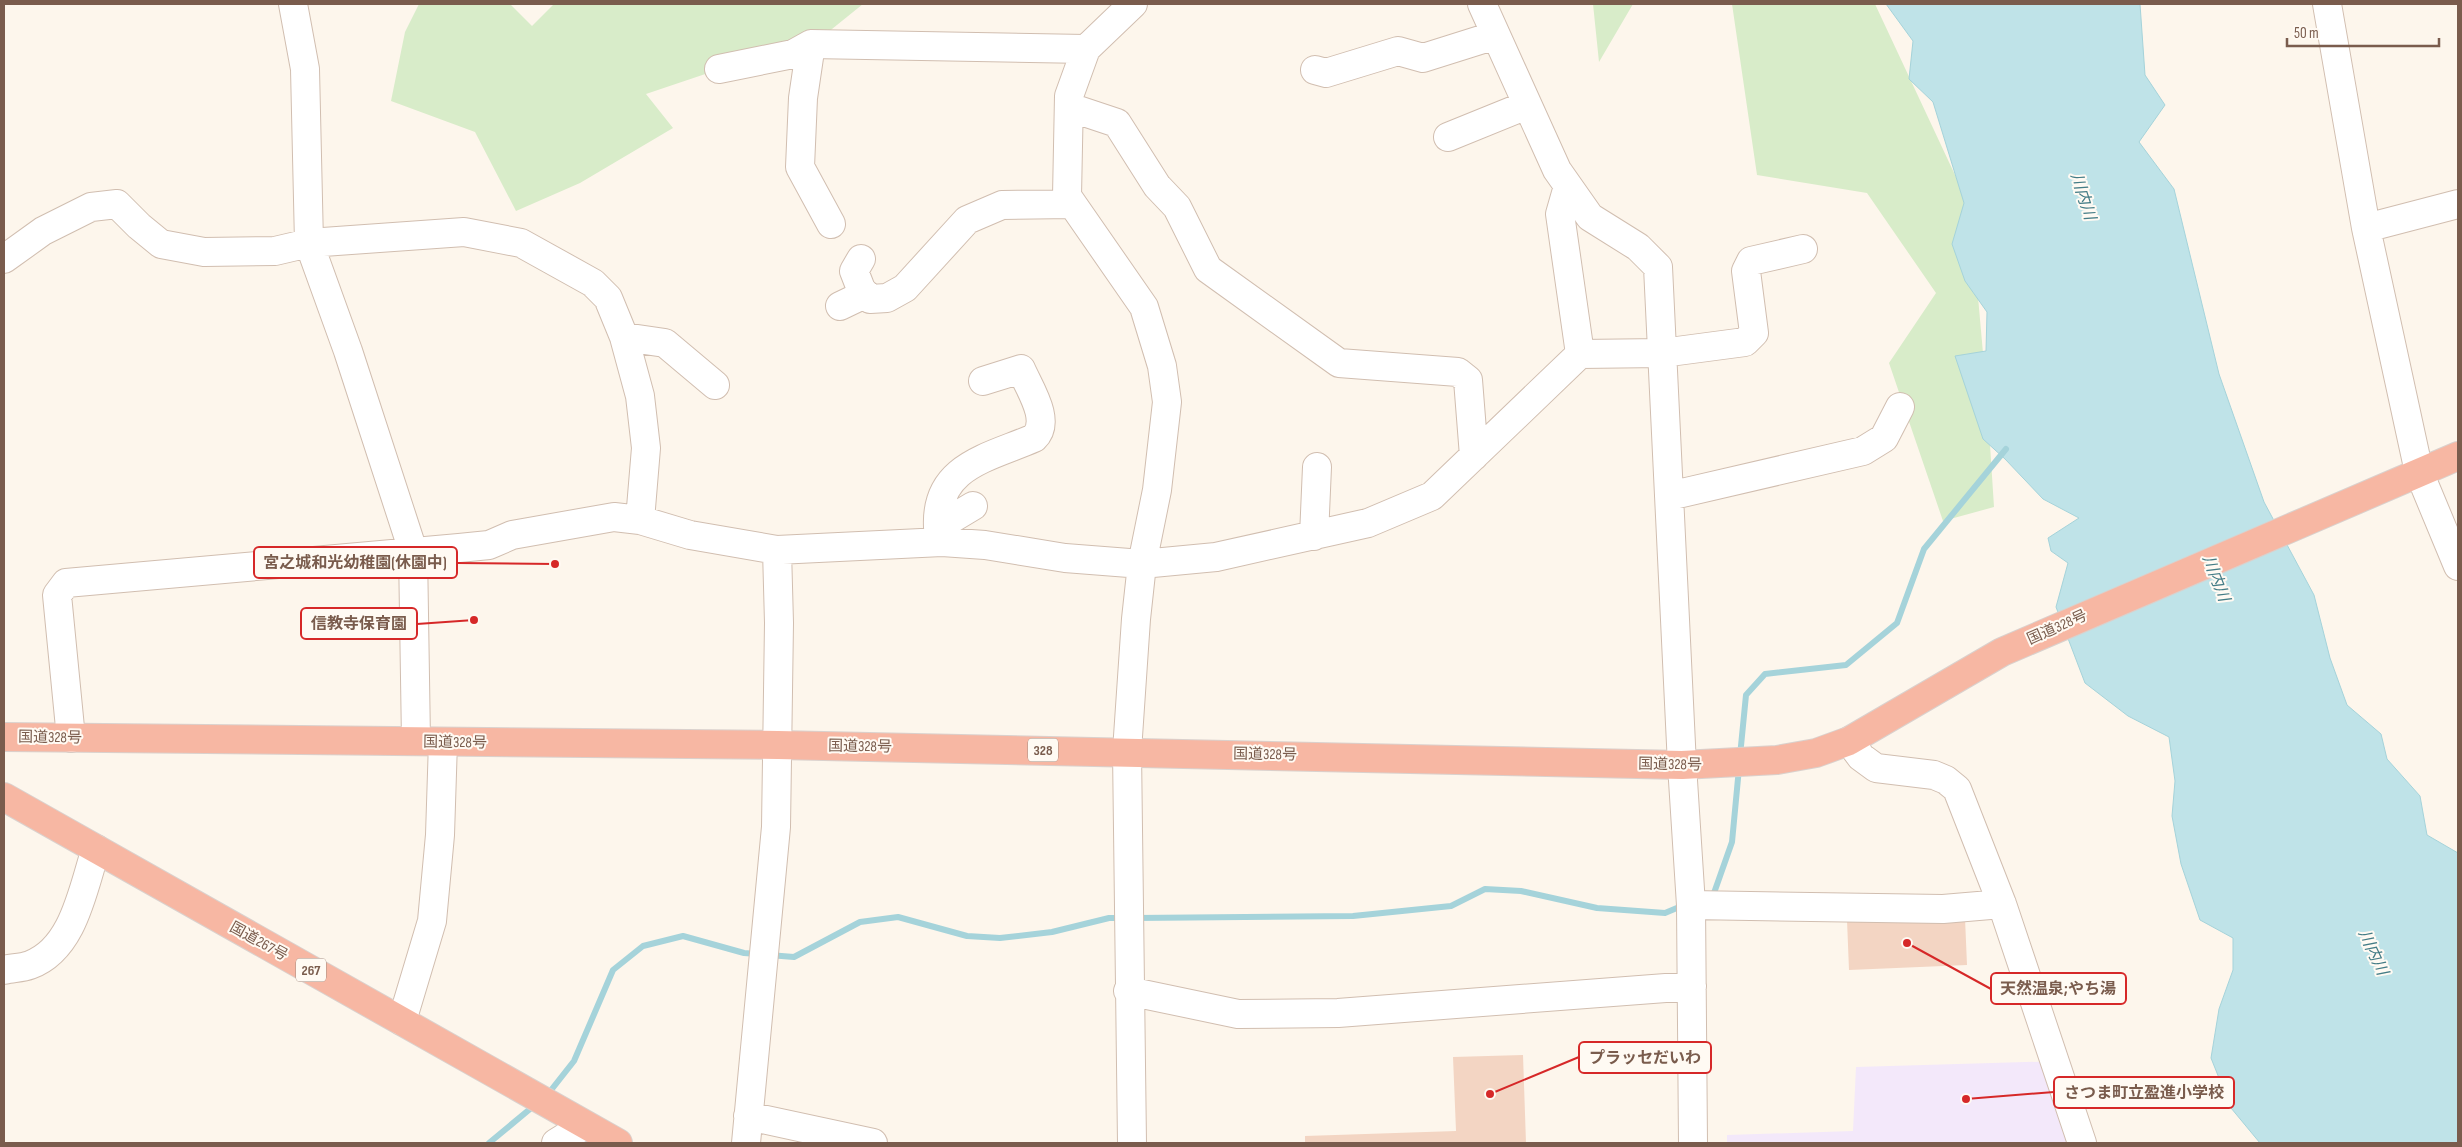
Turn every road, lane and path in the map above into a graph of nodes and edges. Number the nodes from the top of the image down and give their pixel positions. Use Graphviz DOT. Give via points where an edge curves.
graph roads {
  1 [pos="293,4"];
  2 [pos="1133,4"];
  3 [pos="1482,4"];
  4 [pos="2327,4"];
  5 [pos="1496,36"];
  6 [pos="811,44"];
  7 [pos="1086,49"];
  8 [pos="719,69"];
  9 [pos="1315,70"];
  10 [pos="1527,105"];
  11 [pos="1069,108"];
  12 [pos="1448,137"];
  13 [pos="1568,186"];
  14 [pos="1072,204"];
  15 [pos="2458,204"];
  16 [pos="831,224"];
  17 [pos="2366,228"];
  18 [pos="309,243"];
  19 [pos="1803,249"];
  20 [pos="4,259"];
  21 [pos="861,259"];
  22 [pos="865,294"];
  23 [pos="840,306"];
  24 [pos="624,337"];
  25 [pos="1662,353"];
  26 [pos="1580,354"];
  27 [pos="983,381"];
  28 [pos="715,385"];
  29 [pos="1900,407"];
  30 [pos="1474,456"];
  31 [pos="2458,456"];
  32 [pos="1317,467"];
  33 [pos="2411,476"];
  34 [pos="1669,496"];
  35 [pos="973,506"];
  36 [pos="640,520"];
  37 [pos="940,534"];
  38 [pos="1314,536"];
  39 [pos="777,550"];
  40 [pos="413,551"];
  41 [pos="1142,564"];
  42 [pos="2458,566"];
  43 [pos="71,738"];
  44 [pos="5,739"];
  45 [pos="1849,741"];
  46 [pos="429,742"];
  47 [pos="778,745"];
  48 [pos="1127,751"];
  49 [pos="1682,764"];
  50 [pos="4,797"];
  51 [pos="96,849"];
  52 [pos="2002,904"];
  53 [pos="1691,905"];
  54 [pos="4,970"];
  55 [pos="1692,986"];
  56 [pos="1128,991"];
  57 [pos="402,1021"];
  58 [pos="748,1116"];
  59 [pos="585,1125"];
  60 [pos="556,1143"];
  61 [pos="618,1143"];
  62 [pos="746,1143"];
  63 [pos="873,1143"];
  64 [pos="1132,1143"];
  65 [pos="1693,1143"];
  66 [pos="2082,1143"];
  1 -- 18 [label="street" via="306,69"];
  2 -- 7 [label="street"];
  3 -- 5 [label="street"];
  4 -- 17 [label="street"];
  5 -- 9 [label="street" via="1423,58 1398,51 1326,73"];
  5 -- 10 [label="street"];
  6 -- 7 [label="street"];
  6 -- 8 [label="street" via="793,54"];
  6 -- 16 [label="street" via="803,98 800,167"];
  7 -- 11 [label="street" via="1069,96"];
  10 -- 12 [label="street"];
  10 -- 13 [label="street" via="1557,170"];
  11 -- 14 [label="street" via="1067,196"];
  11 -- 30 [label="street" via="1117,123 1157,186 1177,206 1208,269 1339,363 1458,372 1468,380"];
  13 -- 25 [label="street" via="1590,217 1638,247 1658,267"];
  13 -- 26 [label="street" via="1560,214"];
  14 -- 22 [label="street" via="1002,205 967,220 905,288 887,298 870,299"];
  14 -- 41 [label="street" via="1144,307 1162,366 1167,402 1158,490"];
  15 -- 17 [label="street"];
  17 -- 33 [label="street"];
  18 -- 20 [label="street" via="275,251 204,252 161,244 116,204 91,207 43,230"];
  18 -- 24 [label="street" via="464,232 521,244 593,283 608,298"];
  18 -- 40 [label="street"];
  19 -- 25 [label="street" via="1751,261 1746,271 1754,333 1745,342"];
  21 -- 22 [label="street" via="854,271"];
  22 -- 23 [label="street"];
  24 -- 28 [label="street" via="665,343"];
  24 -- 36 [label="street" via="640,396 646,448"];
  25 -- 26 [label="street"];
  25 -- 34 [label="street"];
  26 -- 30 [label="street"];
  27 -- 37 [label="street" via="1029,366 1042,419 1040,433 955,475 937,508"];
  29 -- 34 [label="street" via="1884,438 1864,451"];
  30 -- 38 [label="street" via="1432,496 1368,523"];
  31 -- 33 [label="highway, 国道328号 / 328"];
  32 -- 38 [label="street"];
  33 -- 42 [label="street"];
  33 -- 45 [label="highway, 国道328号 / 328" via="2002,652"];
  34 -- 49 [label="street"];
  35 -- 37 [label="street"];
  36 -- 39 [label="street" via="690,535"];
  36 -- 40 [label="street" via="614,517 512,535 488,545"];
  37 -- 39 [label="street"];
  37 -- 41 [label="street" via="1065,558"];
  38 -- 41 [label="street" via="1216,557"];
  39 -- 47 [label="street"];
  40 -- 43 [label="street" via="380,557 66,583 57,596"];
  40 -- 46 [label="street"];
  41 -- 48 [label="street"];
  43 -- 44 [label="highway, 国道328号 / 328"];
  43 -- 46 [label="highway, 国道328号 / 328"];
  45 -- 49 [label="highway, 国道328号 / 328" via="1816,753 1777,760"];
  45 -- 52 [label="street" via="1861,757 1876,768 1934,774 1957,789"];
  46 -- 47 [label="highway, 国道328号 / 328"];
  46 -- 57 [label="street" via="440,835 432,920"];
  47 -- 48 [label="highway, 国道328号 / 328"];
  47 -- 58 [label="street" via="776,827"];
  48 -- 49 [label="highway, 国道328号 / 328"];
  48 -- 56 [label="street"];
  49 -- 53 [label="street"];
  50 -- 51 [label="highway, 国道267号 / 267"];
  51 -- 54 [label="street" via="72,921 54,950 30,966"];
  51 -- 57 [label="highway, 国道267号 / 267"];
  52 -- 53 [label="street" via="1943,909"];
  52 -- 66 [label="street"];
  53 -- 55 [label="street"];
  55 -- 56 [label="street" via="1338,1013 1238,1014"];
  55 -- 65 [label="street"];
  56 -- 64 [label="street"];
  57 -- 59 [label="highway, 国道267号 / 267"];
  58 -- 62 [label="street"];
  58 -- 63 [label="street"];
  59 -- 60 [label="street"];
  59 -- 61 [label="highway, 国道267号 / 267"];
}
